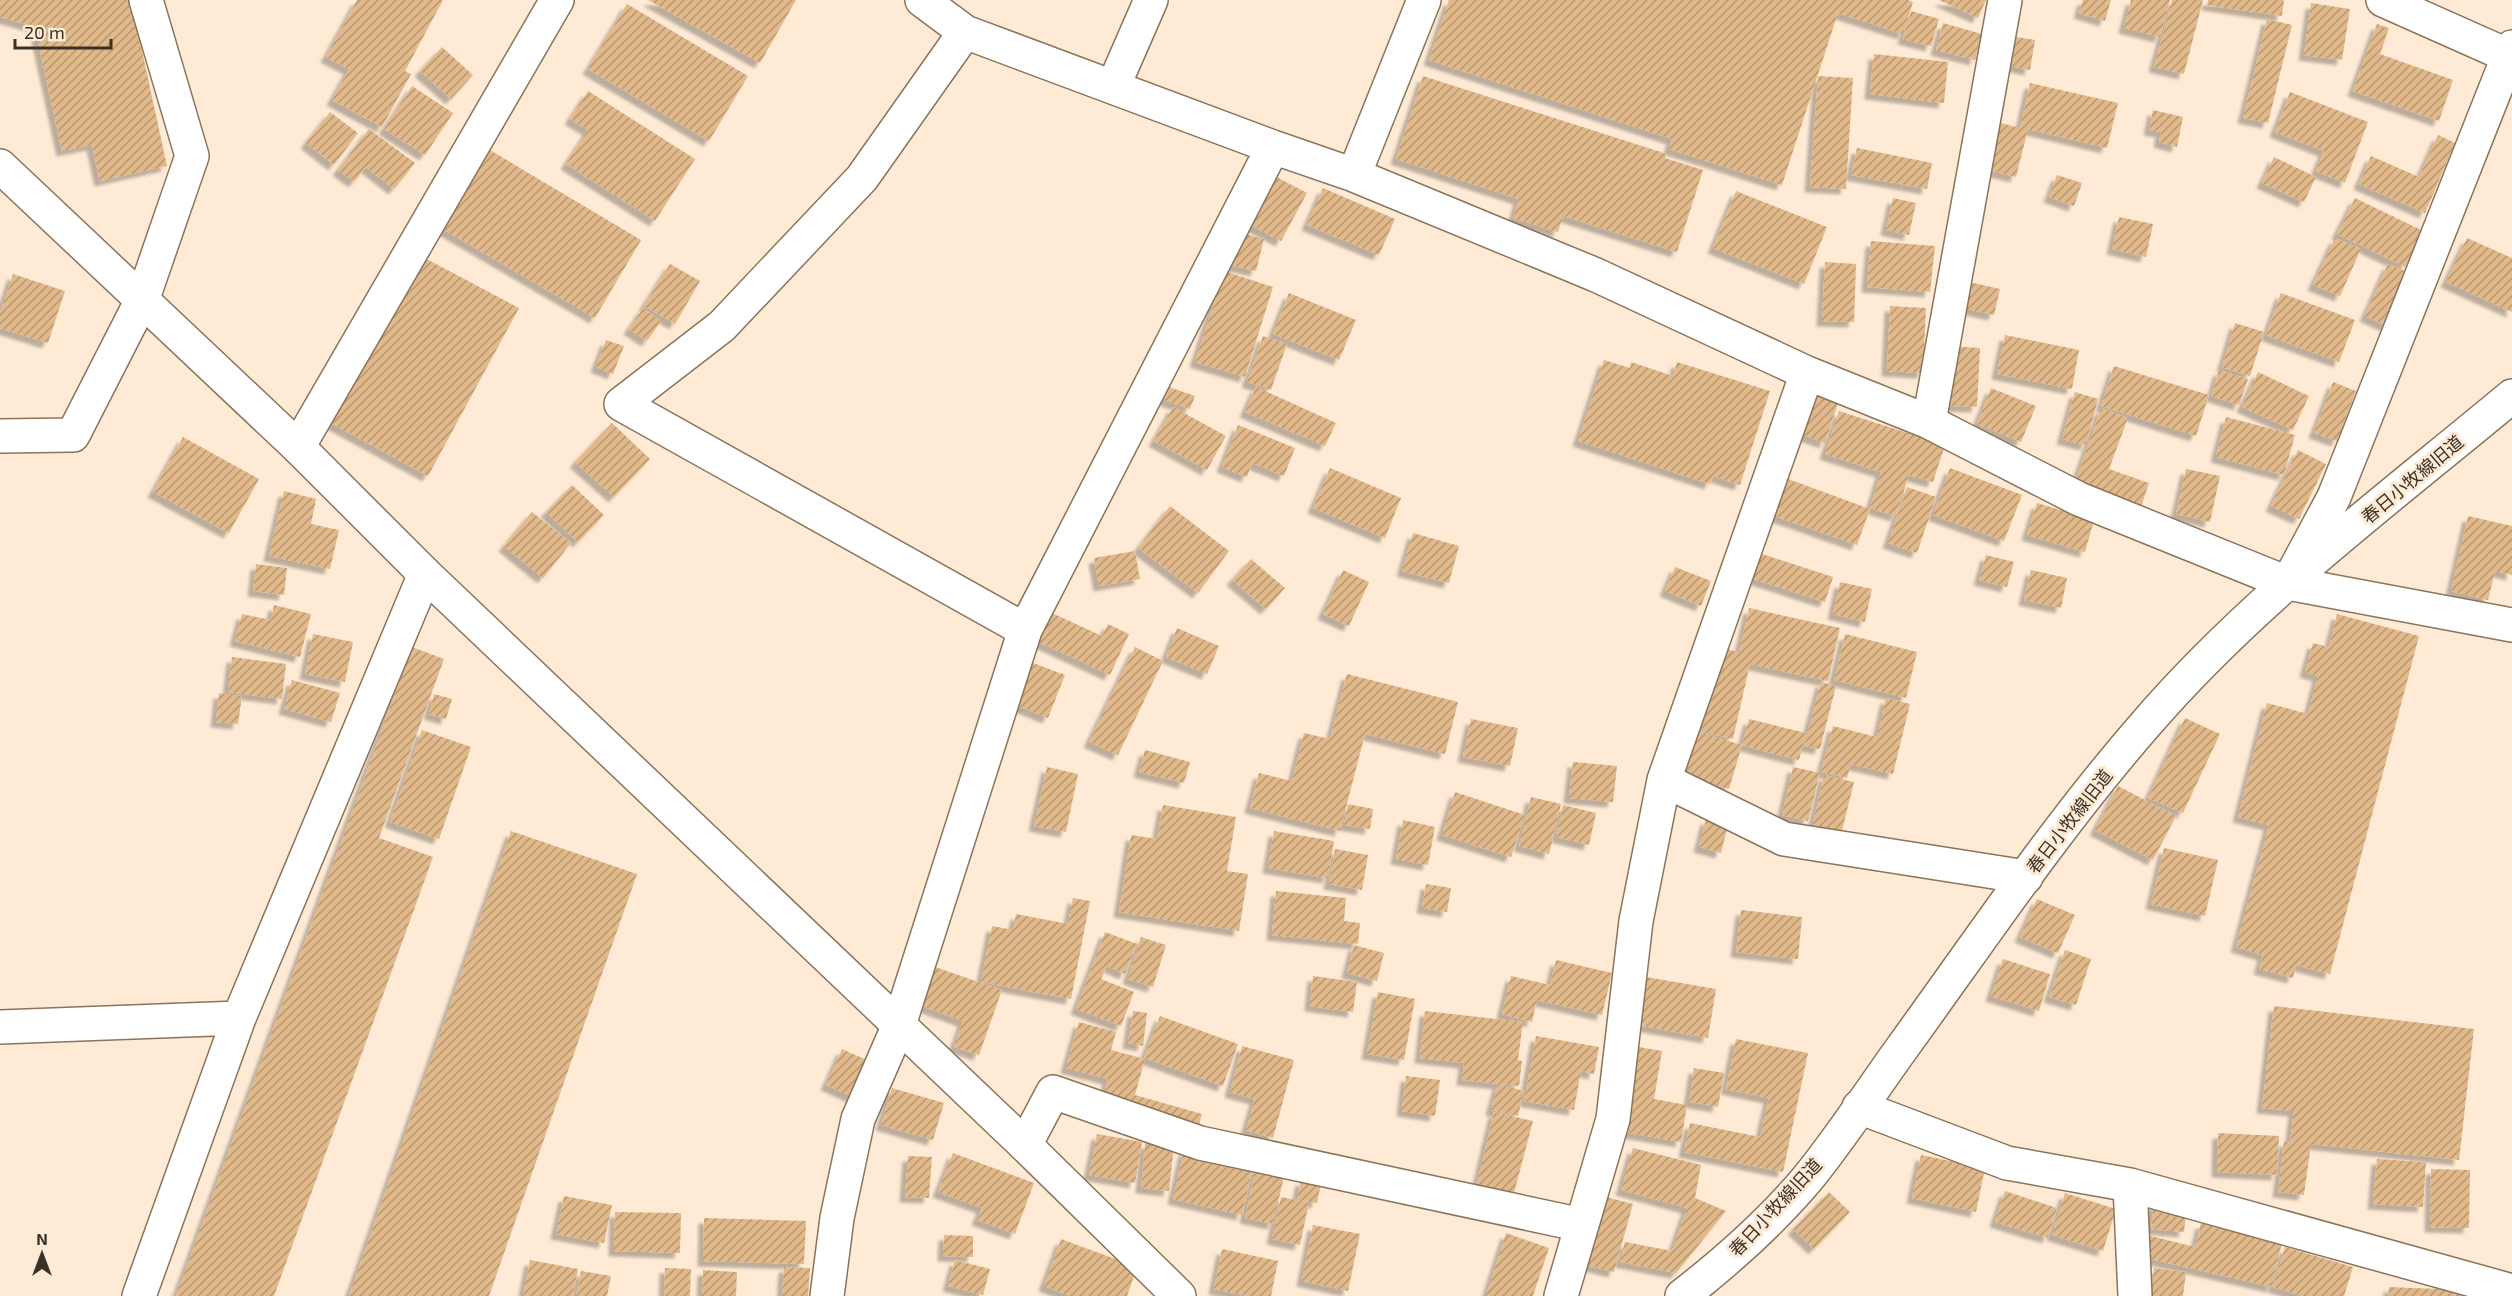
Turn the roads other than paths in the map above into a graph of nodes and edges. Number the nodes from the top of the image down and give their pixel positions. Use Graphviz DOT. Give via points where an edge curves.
graph roads {
  1 [pos="146,0"];
  2 [pos="922,0"];
  3 [pos="1151,0"];
  4 [pos="1424,0"];
  5 [pos="2005,0"];
  6 [pos="2383,0"];
  7 [pos="553,1"];
  8 [pos="965,32"];
  9 [pos="2511,51"];
  10 [pos="1113,87"];
  11 [pos="1273,147"];
  12 [pos="0,166"];
  13 [pos="1354,175"];
  14 [pos="143,298"];
  15 [pos="1807,373"];
  16 [pos="2512,396"];
  17 [pos="1929,422"];
  18 [pos="0,436"];
  19 [pos="298,447"];
  20 [pos="425,574"];
  21 [pos="2287,584"];
  22 [pos="2512,625"];
  23 [pos="1025,630"];
  24 [pos="1664,780"];
  25 [pos="2026,877"];
  26 [pos="239,1018"];
  27 [pos="898,1025"];
  28 [pos="0,1027"];
  29 [pos="1859,1107"];
  30 [pos="1025,1145"];
  31 [pos="2130,1185"];
  32 [pos="1582,1225"];
  33 [pos="2512,1291"];
  34 [pos="139,1296"];
  35 [pos="826,1296"];
  36 [pos="1179,1296"];
  37 [pos="1561,1296"];
  38 [pos="1682,1296"];
  39 [pos="2135,1296"];
  1 -- 14 [label="street" via="192,156"];
  2 -- 8 [label="street"];
  3 -- 10 [label="street"];
  4 -- 13 [label="street"];
  5 -- 17 [label="street"];
  6 -- 9 [label="street"];
  7 -- 19 [label="street"];
  8 -- 10 [label="street"];
  8 -- 23 [label="street" via="862,178 722,326 621,404"];
  9 -- 21 [label="street" via="2334,497"];
  10 -- 11 [label="street"];
  11 -- 13 [label="street"];
  11 -- 23 [label="street"];
  12 -- 14 [label="street"];
  13 -- 15 [label="street" via="1596,275"];
  14 -- 18 [label="street" via="73,435"];
  14 -- 19 [label="street"];
  15 -- 17 [label="street"];
  15 -- 24 [label="street"];
  16 -- 21 [label="street, 春日小牧線旧道"];
  17 -- 21 [label="street" via="2079,499"];
  19 -- 20 [label="street"];
  20 -- 26 [label="street"];
  20 -- 27 [label="street"];
  21 -- 22 [label="street"];
  21 -- 25 [label="street, 春日小牧線旧道" via="2144,725"];
  23 -- 27 [label="street"];
  24 -- 25 [label="street" via="1784,839"];
  24 -- 32 [label="street" via="1636,921 1613,1119"];
  25 -- 29 [label="street, 春日小牧線旧道"];
  26 -- 28 [label="street"];
  26 -- 34 [label="street"];
  27 -- 30 [label="street"];
  27 -- 35 [label="street" via="858,1119 837,1218"];
  29 -- 31 [label="street" via="2007,1163"];
  29 -- 38 [label="street, 春日小牧線旧道" via="1808,1178 1758,1231"];
  30 -- 32 [label="street" via="1053,1092 1200,1143"];
  30 -- 36 [label="street"];
  31 -- 33 [label="street"];
  31 -- 39 [label="street"];
  32 -- 37 [label="street"];
}
